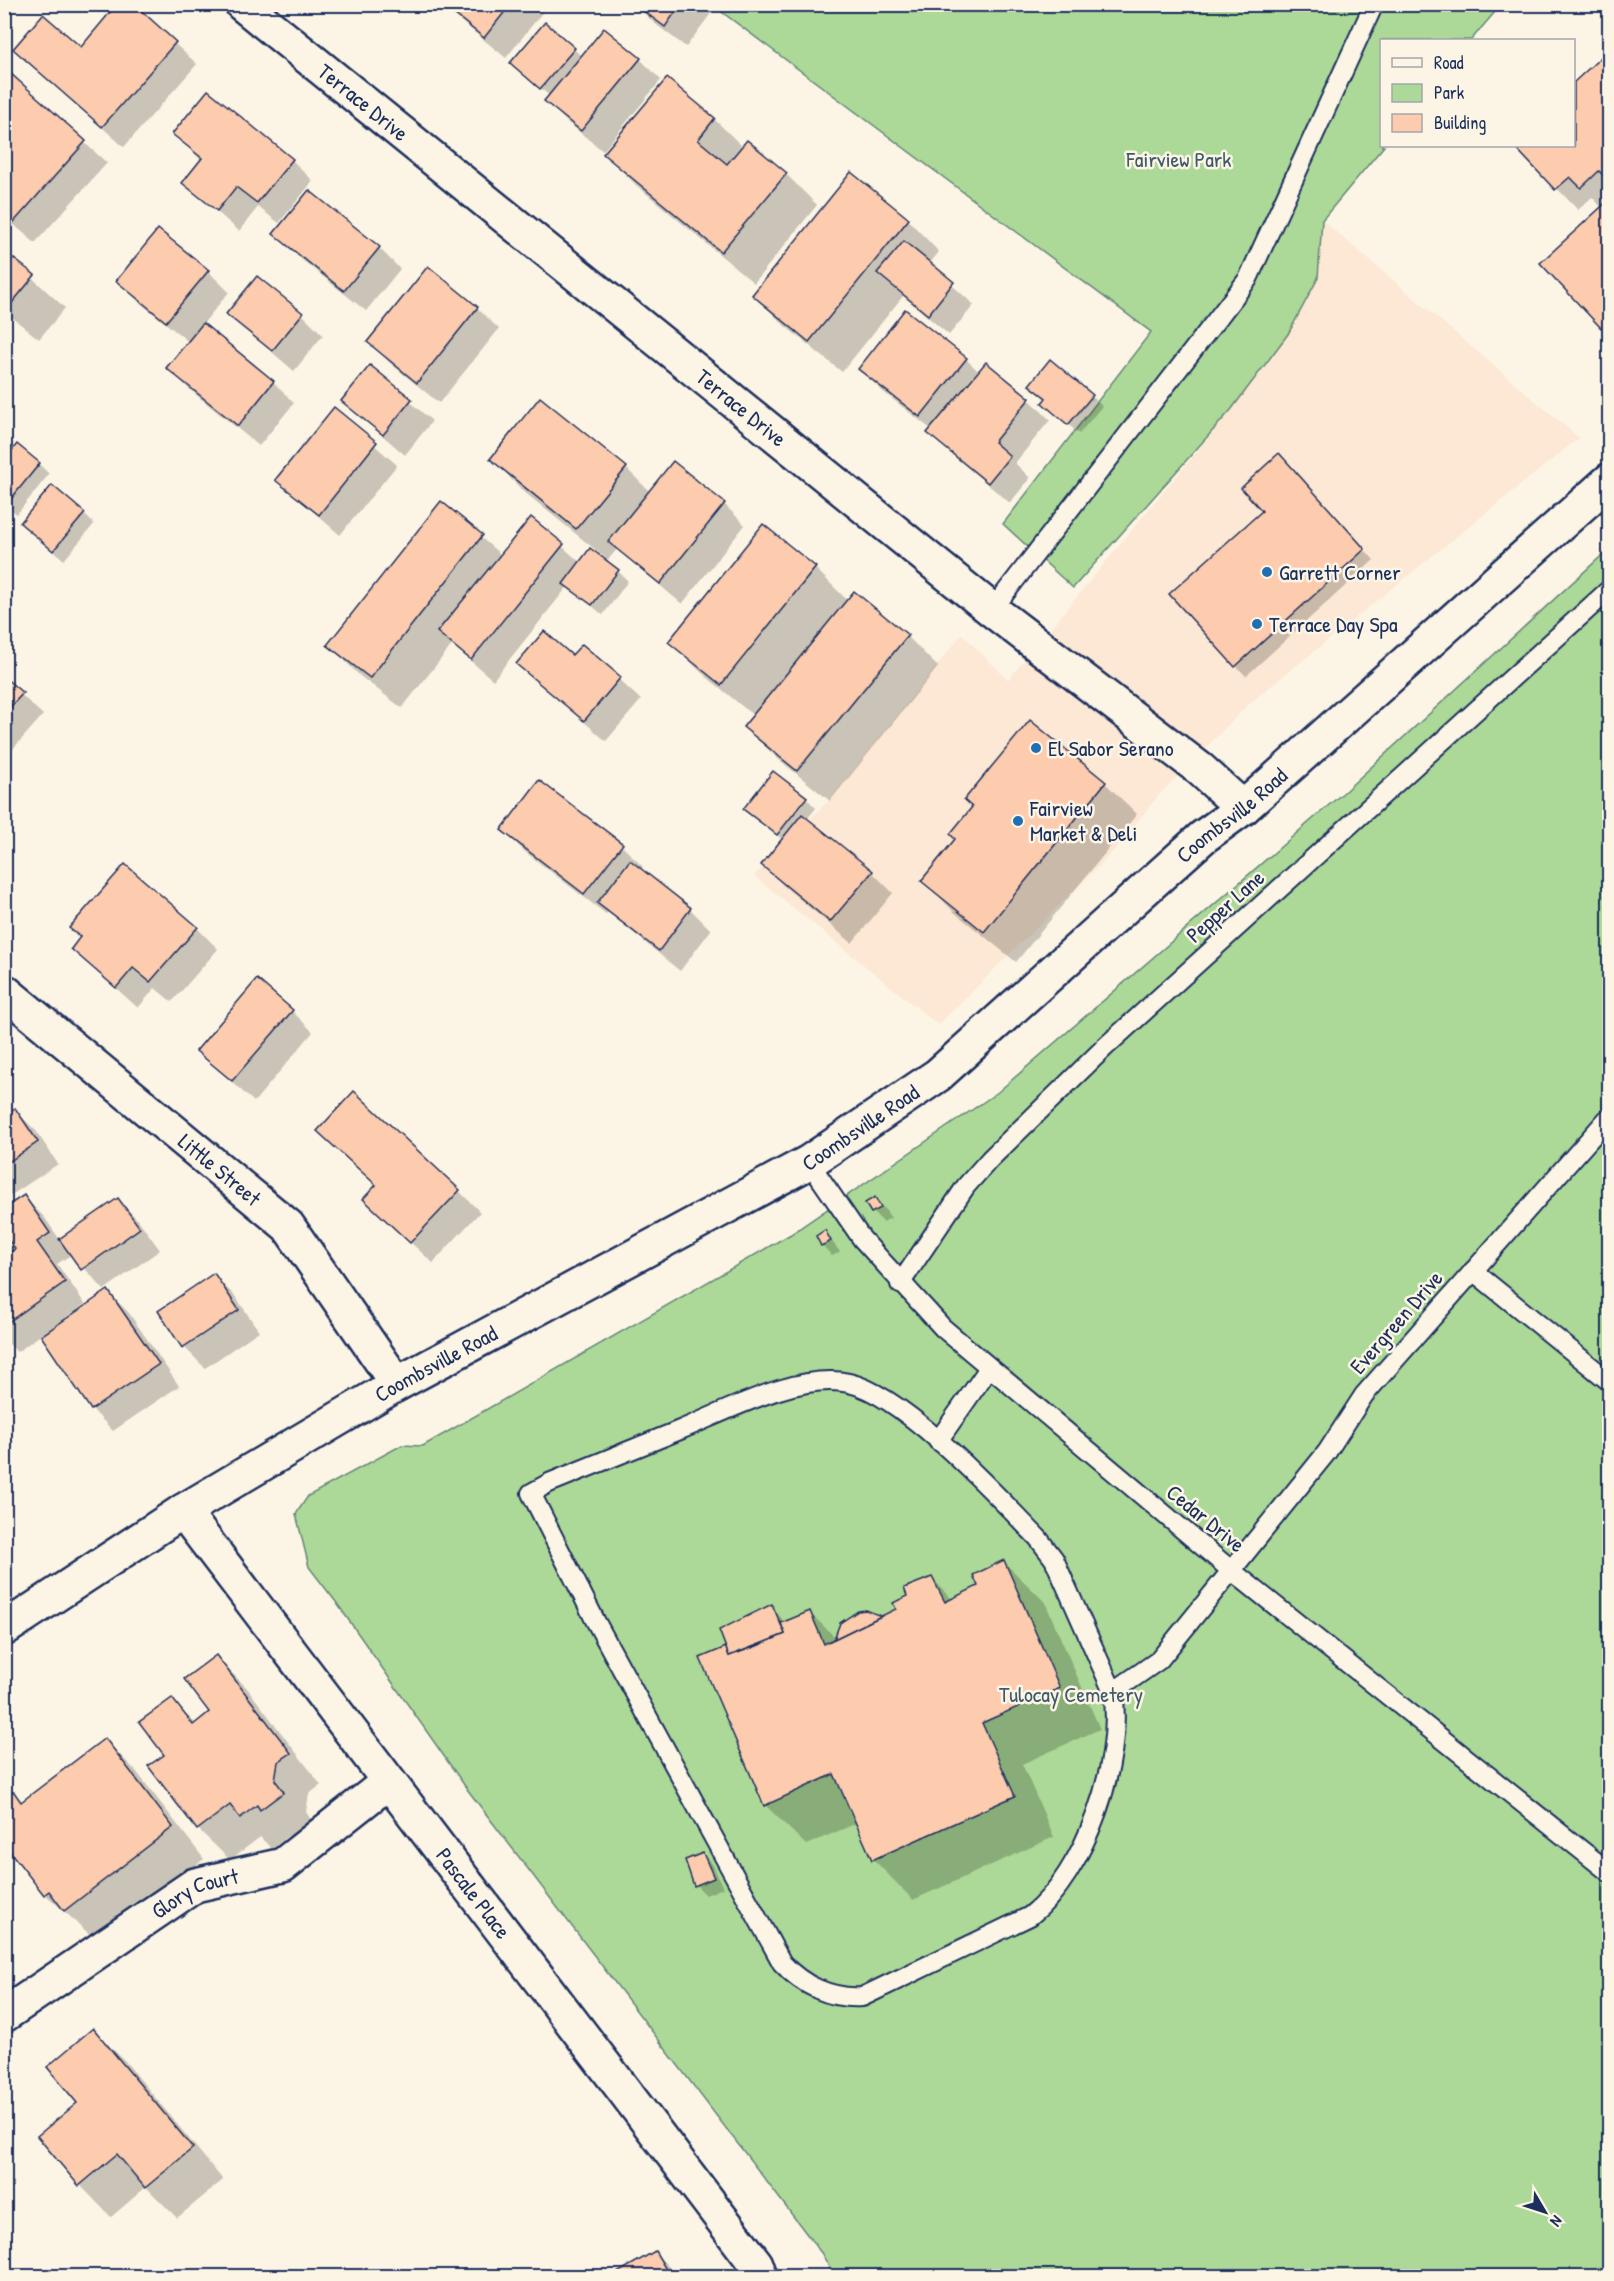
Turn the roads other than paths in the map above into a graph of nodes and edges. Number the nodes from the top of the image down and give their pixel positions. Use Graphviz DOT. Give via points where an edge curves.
graph roads {
  1 [pos="242,4"];
  2 [pos="1374,4"];
  3 [pos="1610,480"];
  4 [pos="1610,589"];
  5 [pos="992,610"];
  6 [pos="1243,808"];
  7 [pos="4,991"];
  8 [pos="1610,1116"];
  9 [pos="809,1162"];
  10 [pos="1473,1271"];
  11 [pos="900,1284"];
  12 [pos="989,1368"];
  13 [pos="1610,1382"];
  14 [pos="397,1384"];
  15 [pos="938,1441"];
  16 [pos="183,1511"];
  17 [pos="1232,1571"];
  18 [pos="4,1629"];
  19 [pos="1113,1692"];
  20 [pos="388,1782"];
  21 [pos="1610,1873"];
  22 [pos="4,2015"];
  23 [pos="760,2277"];
  1 -- 5 [label="street, Terrace Drive"];
  2 -- 5 [label="lane" via="1248,279"];
  3 -- 6 [label="street, Coombsville Road"];
  4 -- 11 [label="lane, Pepper Lane" via="1105,1047 990,1159 966,1186"];
  5 -- 6 [label="street, Terrace Drive" via="1200,769"];
  6 -- 9 [label="street, Coombsville Road" via="1203,837 938,1075"];
  7 -- 14 [label="street, Little Street" via="288,1226"];
  8 -- 10 [label="lane, Evergreen Drive"];
  9 -- 11 [label="lane, Cedar Drive" via="862,1239"];
  9 -- 14 [label="street, Coombsville Road"];
  10 -- 13 [label="lane"];
  10 -- 17 [label="lane, Evergreen Drive" via="1364,1395 1327,1452"];
  11 -- 12 [label="lane, Cedar Drive"];
  12 -- 15 [label="lane"];
  12 -- 17 [label="lane, Cedar Drive"];
  14 -- 16 [label="street, Coombsville Road"];
  15 -- 19 [label="lane" via="1032,1532 1054,1559"];
  15 -- 19 [label="lane" via="912,1418 865,1388 848,1383 809,1382 760,1397 531,1493 602,1633 782,1963 816,1989 848,1998 862,1997 1030,1916 1049,1901 1067,1878 1094,1817 1116,1739"];
  16 -- 18 [label="street, Coombsville Road"];
  16 -- 20 [label="street, Pascale Place"];
  17 -- 19 [label="lane, Evergreen Drive" via="1159,1660"];
  17 -- 21 [label="lane, Cedar Drive"];
  20 -- 22 [label="street, Glory Court" via="283,1865 195,1885"];
  20 -- 23 [label="street, Pascale Place" via="756,2264"];
}
